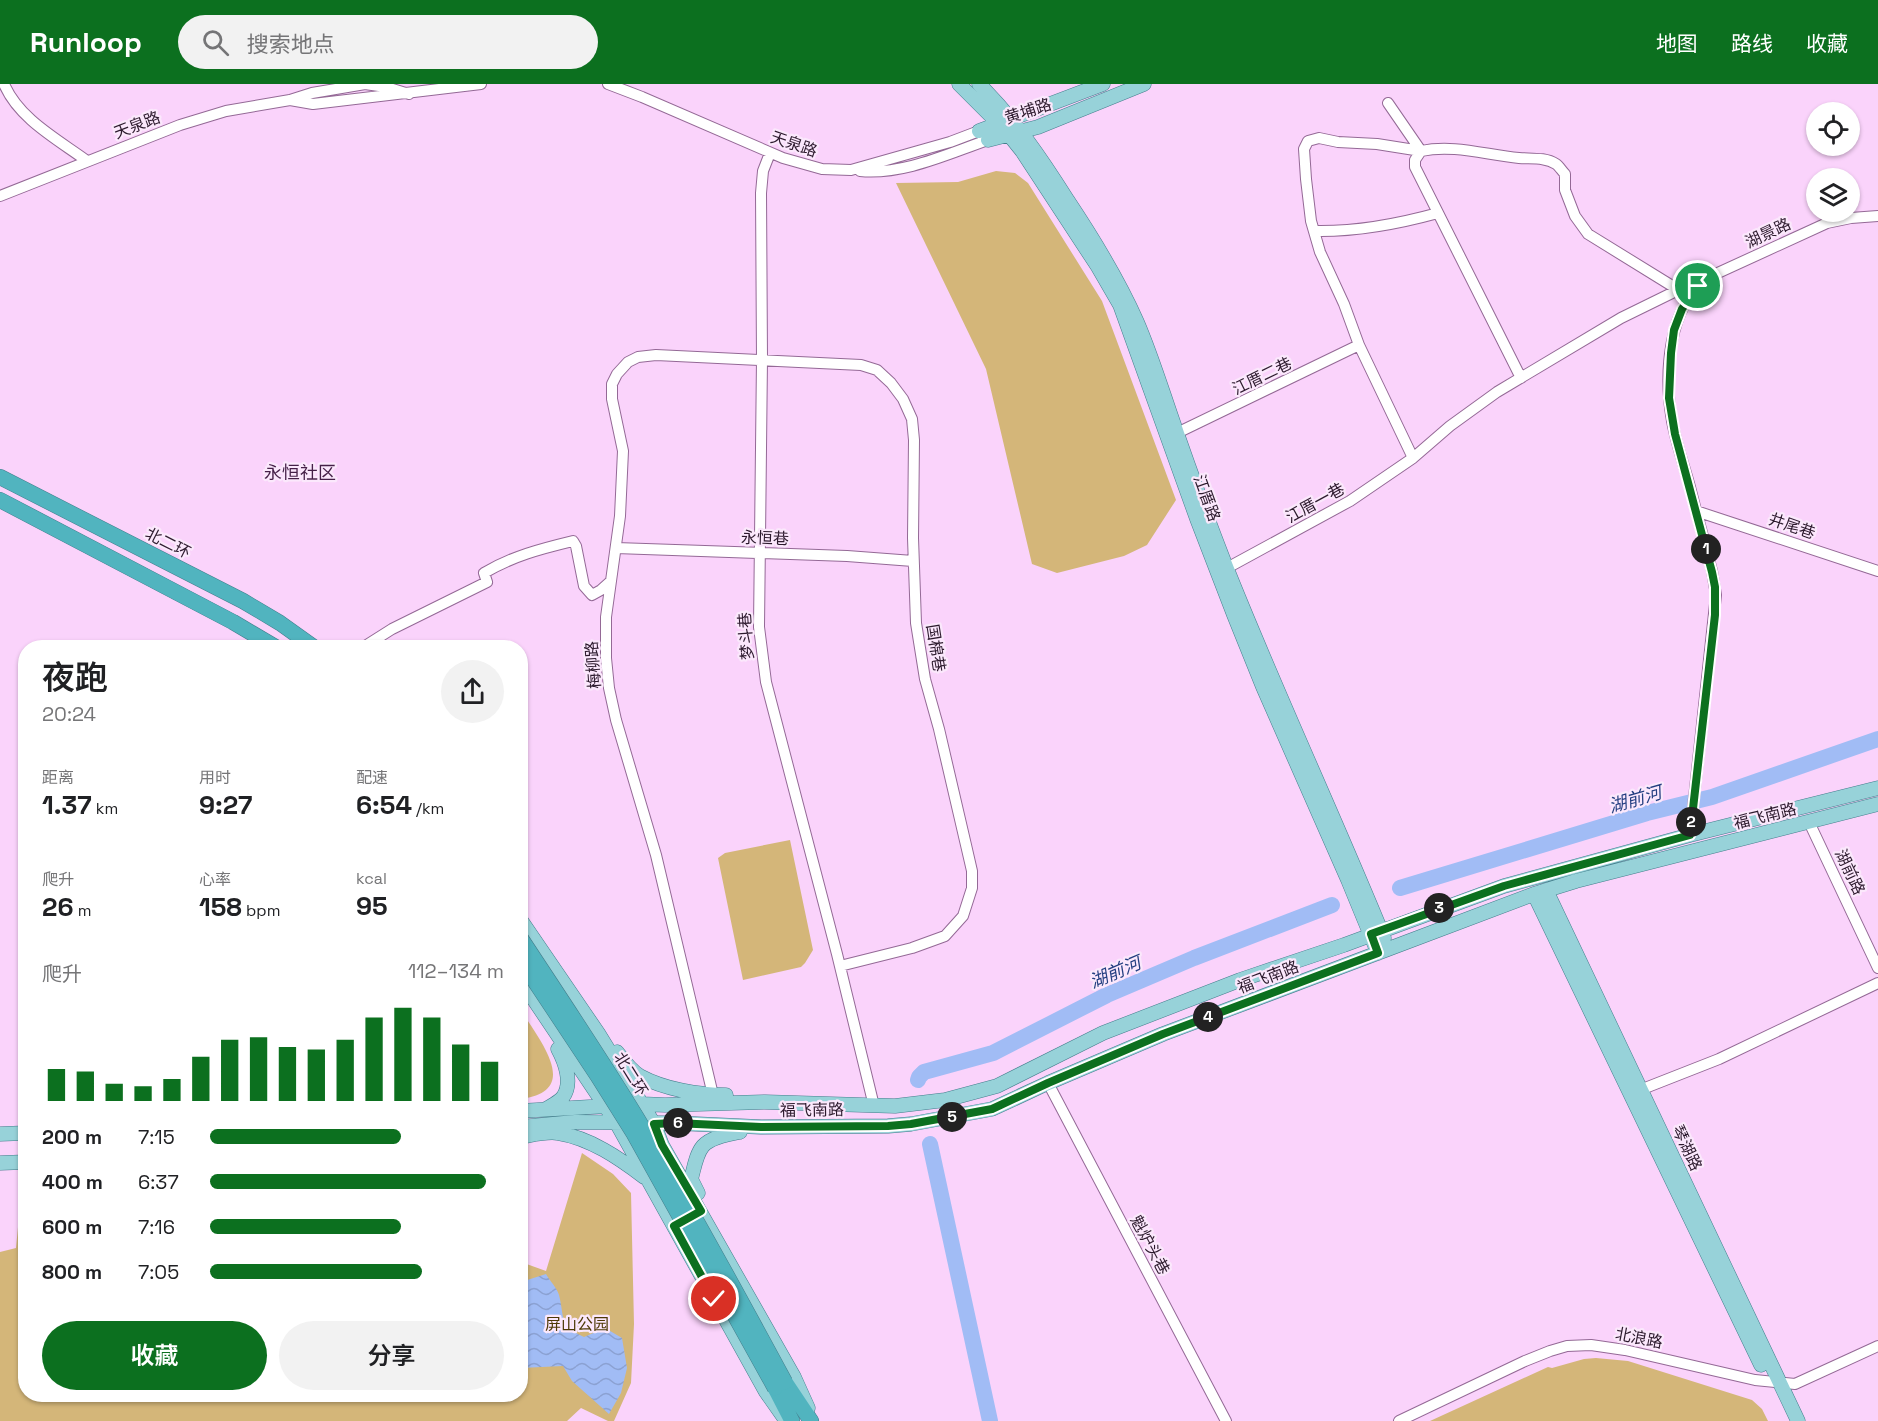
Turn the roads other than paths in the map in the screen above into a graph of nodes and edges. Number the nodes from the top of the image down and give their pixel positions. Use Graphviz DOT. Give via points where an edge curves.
graph roads {
  1 [pos="4,84"];
  2 [pos="481,84"];
  3 [pos="608,84"];
  4 [pos="959,84"];
  5 [pos="979,84"];
  6 [pos="1103,84"];
  7 [pos="1144,84"];
  8 [pos="1388,103"];
  9 [pos="1006,121"];
  10 [pos="1016,133"];
  11 [pos="984,136"];
  12 [pos="1421,151"];
  13 [pos="770,153"];
  14 [pos="87,161"];
  15 [pos="0,196"];
  16 [pos="1438,213"];
  17 [pos="1878,216"];
  18 [pos="1314,231"];
  19 [pos="1359,345"];
  20 [pos="762,359"];
  21 [pos="1521,378"];
  22 [pos="1177,433"];
  23 [pos="1413,458"];
  24 [pos="0,477"];
  25 [pos="0,500"];
  26 [pos="1696,511"];
  27 [pos="616,548"];
  28 [pos="759,552"];
  29 [pos="914,561"];
  30 [pos="1227,568"];
  31 [pos="1878,571"];
  32 [pos="611,581"];
  33 [pos="263,640"];
  34 [pos="304,640"];
  35 [pos="375,640"];
  36 [pos="1878,788"];
  37 [pos="1878,804"];
  38 [pos="1809,822"];
  39 [pos="1690,835"];
  40 [pos="1540,892"];
  41 [pos="528,931"];
  42 [pos="1376,932"];
  43 [pos="528,949"];
  44 [pos="1383,951"];
  45 [pos="840,966"];
  46 [pos="1878,968"];
  47 [pos="528,971"];
  48 [pos="1878,982"];
  49 [pos="528,990"];
  50 [pos="569,990"];
  51 [pos="528,1004"];
  52 [pos="541,1009"];
  53 [pos="598,1033"];
  54 [pos="1048,1083"];
  55 [pos="1640,1090"];
  56 [pos="713,1095"];
  57 [pos="874,1106"];
  58 [pos="606,1107"];
  59 [pos="528,1110"];
  60 [pos="546,1110"];
  61 [pos="616,1122"];
  62 [pos="654,1124"];
  63 [pos="528,1126"];
  64 [pos="761,1127"];
  65 [pos="18,1133"];
  66 [pos="0,1134"];
  67 [pos="528,1136"];
  68 [pos="18,1162"];
  69 [pos="0,1163"];
  70 [pos="651,1182"];
  71 [pos="701,1211"];
  72 [pos="674,1226"];
  73 [pos="726,1258"];
  74 [pos="1878,1346"];
  75 [pos="1775,1382"];
  76 [pos="780,1385"];
  77 [pos="786,1421"];
  78 [pos="792,1421"];
  79 [pos="812,1421"];
  80 [pos="1226,1421"];
  81 [pos="1399,1421"];
  82 [pos="1788,1421"];
  83 [pos="1798,1421"];
  1 -- 14 [label="street" via="26,116"];
  2 -- 14 [label="street, 天泉路" via="313,104 290,100 226,111"];
  3 -- 13 [label="street, 天泉路"];
  4 -- 9 [label="main road, 江厝路"];
  5 -- 9 [label="main road, 江厝路"];
  6 -- 9 [label="main road, 黄埔路"];
  7 -- 10 [label="main road, 黄埔路"];
  8 -- 12 [label="street"];
  9 -- 10 [label="main road, 江厝路"];
  9 -- 11 [label="main road, 黄埔路"];
  10 -- 11 [label="main road, 黄埔路"];
  10 -- 22 [label="main road, 江厝路" via="1117,279 1145,342"];
  10 -- 42 [label="main road, 江厝路" via="1022,151 1120,305 1263,687"];
  11 -- 13 [label="street, 天泉路" via="851,170 822,169"];
  12 -- 16 [label="street" via="1415,166"];
  12 -- 18 [label="street" via="1319,138 1308,141 1304,161"];
  12 -- 21 [label="street, 江厝一巷" via="1466,150 1556,164 1565,174 1565,190 1575,216 1588,234 1674,287 1671,295 1621,318"];
  13 -- 20 [label="street, 梦斗巷" via="761,194"];
  14 -- 15 [label="street, 天泉路"];
  16 -- 18 [label="street" via="1382,225"];
  16 -- 21 [label="street"];
  17 -- 26 [label="street, 湖景路" via="1827,222 1713,275 1701,283 1682,309 1672,341 1669,398"];
  18 -- 19 [label="street"];
  19 -- 22 [label="street, 江厝二巷"];
  19 -- 23 [label="street"];
  20 -- 27 [label="street, 梅柳路" via="646,356 628,362 617,374 612,399 623,451"];
  20 -- 28 [label="street, 梦斗巷"];
  20 -- 29 [label="street, 国棉巷" via="861,365 876,370 891,383 912,419"];
  21 -- 23 [label="street, 江厝一巷" via="1450,426"];
  22 -- 30 [label="main road, 江厝路"];
  23 -- 30 [label="street, 江厝一巷" via="1350,501"];
  24 -- 34 [label="highway, 北二环" via="243,601"];
  25 -- 33 [label="highway"];
  26 -- 31 [label="street, 井尾巷"];
  26 -- 39 [label="street, 湖景路" via="1714,579 1716,604"];
  27 -- 28 [label="street, 永恒巷"];
  27 -- 32 [label="street, 梅柳路"];
  28 -- 29 [label="street, 永恒巷"];
  28 -- 45 [label="street, 梦斗巷" via="759,627 766,682"];
  29 -- 45 [label="street, 国棉巷" via="916,623 925,679 972,871 972,888 963,916 945,936"];
  30 -- 42 [label="main road, 江厝路" via="1359,876"];
  32 -- 35 [label="street" via="592,595 584,586 573,540 506,560 484,573 487,582"];
  32 -- 56 [label="street, 梅柳路" via="606,618 609,688 656,855"];
  36 -- 39 [label="main road, 福飞南路"];
  37 -- 38 [label="main road, 福飞南路"];
  38 -- 40 [label="main road, 福飞南路"];
  38 -- 46 [label="street, 湖前路"];
  39 -- 42 [label="main road, 福飞南路" via="1504,886"];
  40 -- 44 [label="main road, 福飞南路"];
  40 -- 55 [label="main road, 琴湖路"];
  40 -- 75 [label="main road"];
  41 -- 50 [label="main road"];
  42 -- 44 [label="main road, 江厝路"];
  42 -- 57 [label="main road, 福飞南路" via="1103,1033 997,1086 945,1100"];
  43 -- 76 [label="highway, 北二环, bridge" via="678,1188"];
  44 -- 54 [label="main road, 福飞南路" via="1163,1034"];
  45 -- 57 [label="street, 梦斗巷"];
  47 -- 76 [label="highway, 北二环, bridge" via="634,1134"];
  48 -- 55 [label="street" via="1719,1059"];
  49 -- 52 [label="main road"];
  50 -- 52 [label="main road"];
  50 -- 53 [label="main road"];
  51 -- 60 [label="main road" via="566,1064 563,1097"];
  52 -- 58 [label="main road"];
  53 -- 56 [label="main road" via="638,1075"];
  53 -- 62 [label="main road"];
  54 -- 64 [label="main road, 福飞南路" via="992,1109 911,1124"];
  54 -- 80 [label="street, 魁炉头巷"];
  55 -- 75 [label="main road, 琴湖路"];
  56 -- 57 [label="main road" via="783,1095"];
  57 -- 58 [label="main road, 福飞南路" via="765,1102"];
  58 -- 60 [label="main road, 福飞南路"];
  58 -- 61 [label="main road"];
  59 -- 60 [label="main road, 福飞南路"];
  61 -- 62 [label="main road, 福飞南路"];
  61 -- 63 [label="main road, 福飞南路"];
  61 -- 70 [label="main road"];
  62 -- 64 [label="main road, 福飞南路"];
  62 -- 71 [label="main road"];
  64 -- 73 [label="main road" via="723,1135 704,1145 691,1179"];
  65 -- 66 [label="main road"];
  67 -- 70 [label="main road" via="556,1132 582,1141 624,1162"];
  68 -- 69 [label="main road"];
  70 -- 72 [label="main road"];
  71 -- 72 [label="main road"];
  71 -- 73 [label="main road"];
  72 -- 77 [label="main road"];
  73 -- 79 [label="main road" via="794,1377"];
  74 -- 75 [label="street, 北浪路" via="1795,1383"];
  75 -- 81 [label="street, 北浪路" via="1636,1352 1591,1345 1567,1346 1525,1361"];
  75 -- 82 [label="main road"];
  75 -- 83 [label="main road, 琴湖路"];
  76 -- 78 [label="highway, 北二环"];
  76 -- 79 [label="highway, 北二环"];
}
